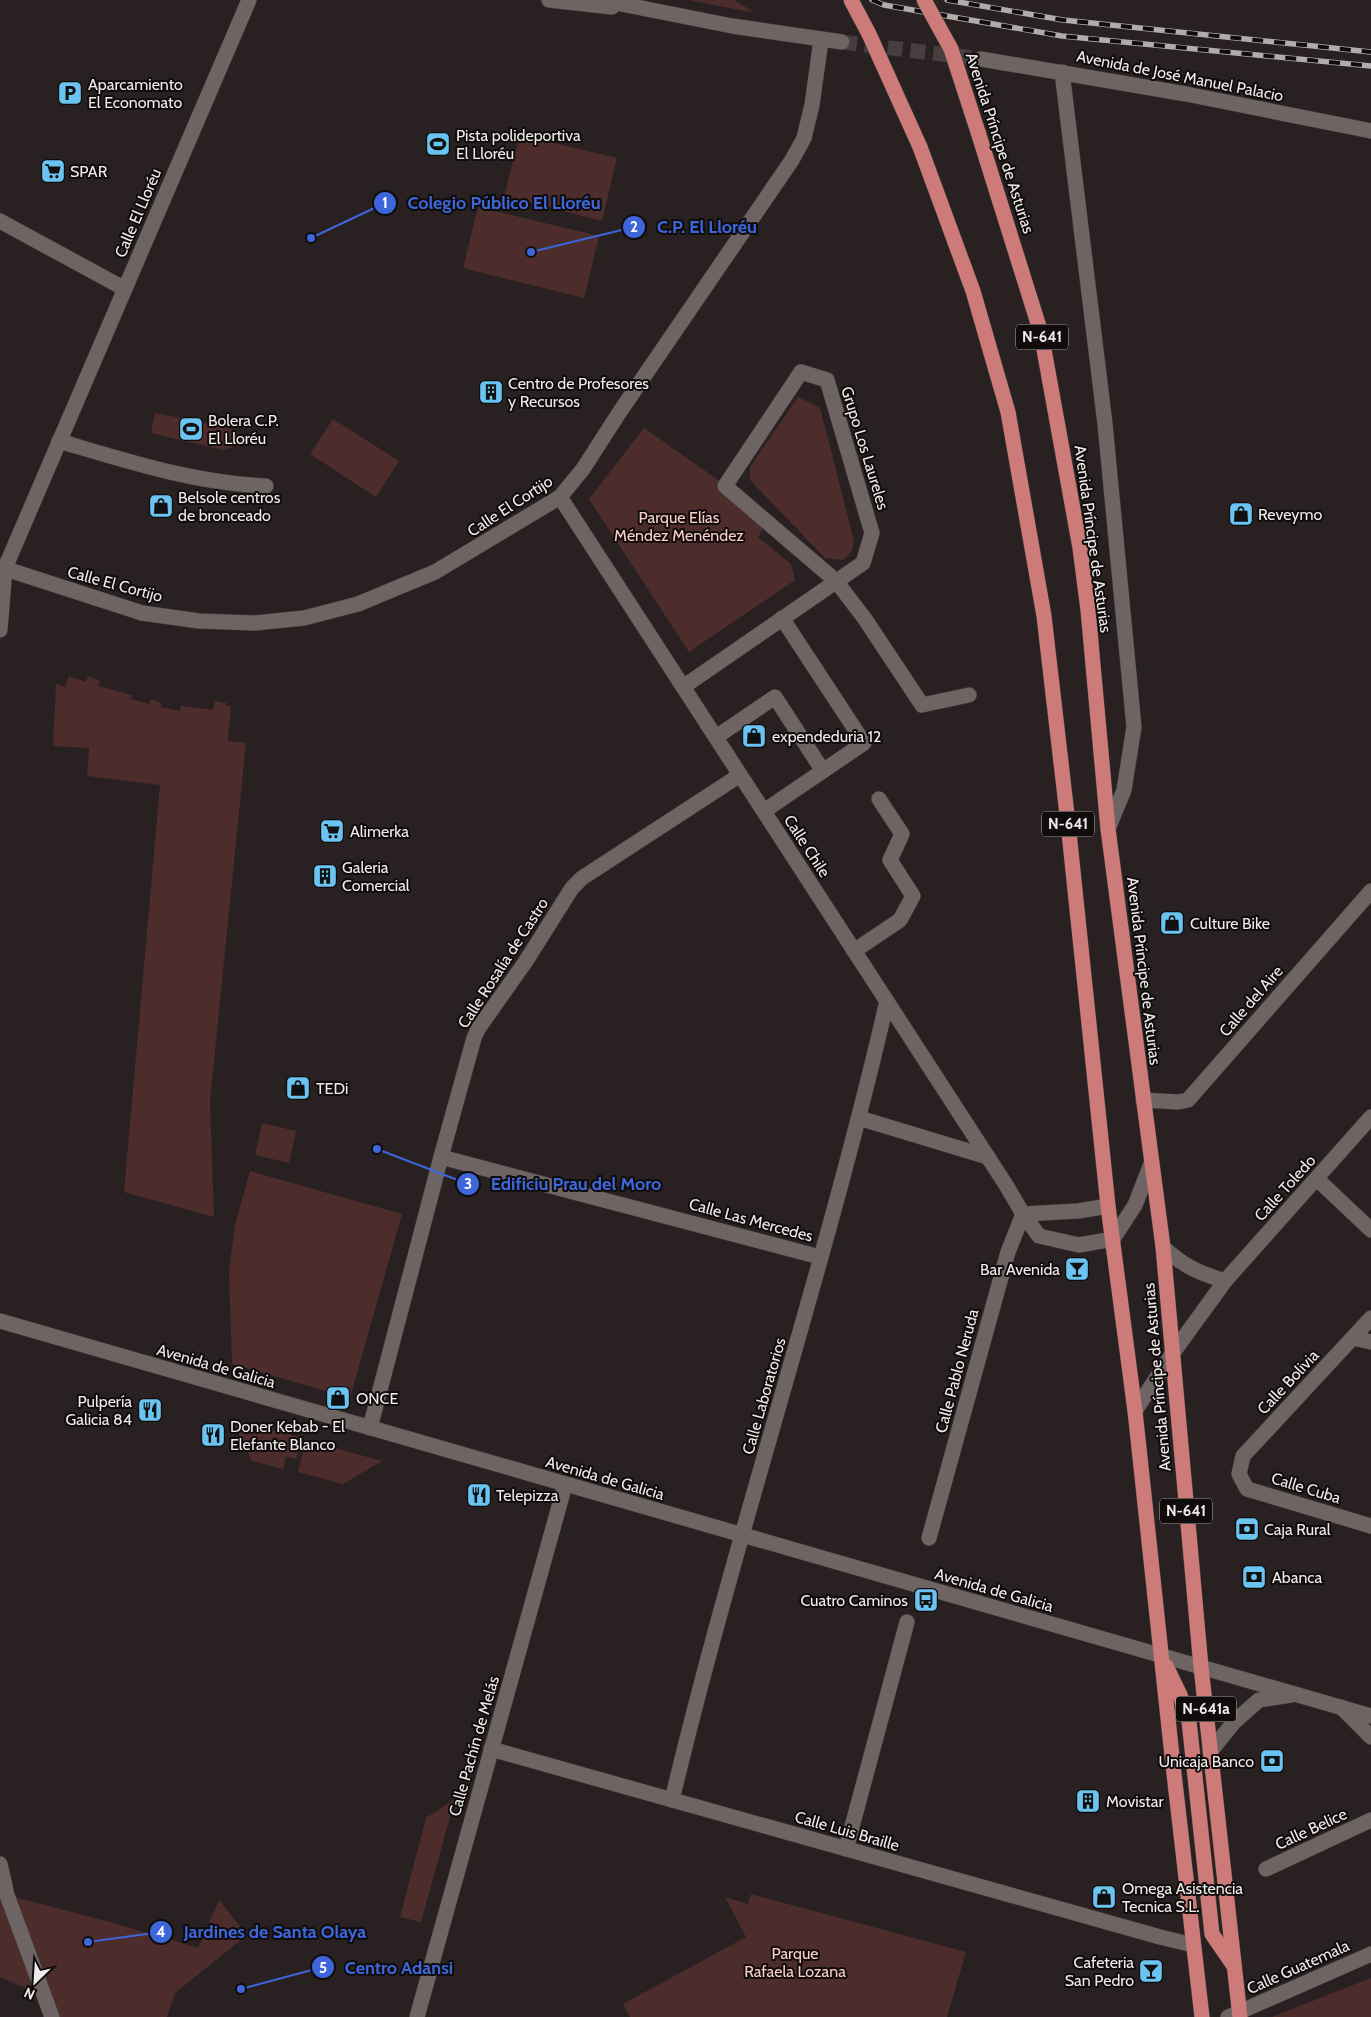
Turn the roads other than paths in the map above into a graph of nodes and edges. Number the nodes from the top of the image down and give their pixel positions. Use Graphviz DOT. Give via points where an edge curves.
graph roads {
  1 [pos="249,0"];
  2 [pos="549,0"];
  3 [pos="601,0"];
  4 [pos="851,0"];
  5 [pos="924,0"];
  6 [pos="934,0"];
  7 [pos="663,13"];
  8 [pos="821,40"];
  9 [pos="842,42"];
  10 [pos="951,48"];
  11 [pos="981,59"];
  12 [pos="1062,72"];
  13 [pos="1371,131"];
  14 [pos="0,221"];
  15 [pos="124,289"];
  16 [pos="60,441"];
  17 [pos="266,486"];
  18 [pos="560,497"];
  19 [pos="3,567"];
  20 [pos="836,581"];
  21 [pos="782,618"];
  22 [pos="0,630"];
  23 [pos="683,687"];
  24 [pos="969,695"];
  25 [pos="716,737"];
  26 [pos="823,771"];
  27 [pos="740,775"];
  28 [pos="879,799"];
  29 [pos="764,811"];
  30 [pos="1108,828"];
  31 [pos="1371,891"];
  32 [pos="854,951"];
  33 [pos="887,1001"];
  34 [pos="1143,1100"];
  35 [pos="1371,1117"];
  36 [pos="859,1118"];
  37 [pos="441,1157"];
  38 [pos="988,1157"];
  39 [pos="1151,1164"];
  40 [pos="1317,1179"];
  41 [pos="1108,1206"];
  42 [pos="1023,1214"];
  43 [pos="1371,1230"];
  44 [pos="1113,1239"];
  45 [pos="1162,1247"];
  46 [pos="820,1257"];
  47 [pos="1225,1281"];
  48 [pos="1371,1318"];
  49 [pos="0,1321"];
  50 [pos="1353,1338"];
  51 [pos="1371,1342"];
  52 [pos="1172,1354"];
  53 [pos="1135,1411"];
  54 [pos="370,1428"];
  55 [pos="1239,1474"];
  56 [pos="566,1485"];
  57 [pos="1371,1526"];
  58 [pos="742,1536"];
  59 [pos="929,1538"];
  60 [pos="907,1622"];
  61 [pos="1161,1656"];
  62 [pos="1201,1667"];
  63 [pos="1295,1694"];
  64 [pos="1341,1708"];
  65 [pos="1371,1716"];
  66 [pos="1371,1737"];
  67 [pos="491,1749"];
  68 [pos="1210,1752"];
  69 [pos="672,1800"];
  70 [pos="1371,1820"];
  71 [pos="846,1849"];
  72 [pos="0,1864"];
  73 [pos="1266,1869"];
  74 [pos="1193,1945"];
  75 [pos="1371,1954"];
  76 [pos="1234,1967"];
  77 [pos="1236,2015"];
  78 [pos="52,2017"];
  79 [pos="417,2017"];
  80 [pos="1202,2017"];
  1 -- 15 [label="street, Calle El Lloréu"];
  2 -- 7 [label="street"];
  3 -- 7 [label="street"];
  4 -- 41 [label="highway, Avenida Príncipe de Asturias / N-641, bridge" via="920,147 972,291 1008,412 1044,616"];
  5 -- 10 [label="highway, Avenida Príncipe de Asturias / N-641, bridge"];
  6 -- 10 [label="highway, bridge"];
  7 -- 8 [label="street"];
  8 -- 9 [label="street"];
  8 -- 18 [label="street, Calle El Cortijo" via="804,138 792,160 583,469"];
  10 -- 30 [label="highway, Avenida Príncipe de Asturias / N-641, bridge" via="1043,342 1080,548"];
  11 -- 12 [label="street, Avenida de José Manuel Palacio"];
  12 -- 13 [label="street, Avenida de José Manuel Palacio"];
  12 -- 30 [label="street" via="1105,424 1134,727 1124,790"];
  14 -- 15 [label="street"];
  15 -- 16 [label="street, Calle El Lloréu"];
  16 -- 17 [label="street" via="167,472 235,485"];
  16 -- 19 [label="street, Calle El Lloréu"];
  18 -- 19 [label="street, Calle El Cortijo" via="435,572 358,604 304,618 255,623 199,621 142,613"];
  18 -- 23 [label="street, Calle Chile"];
  19 -- 22 [label="street, Calle El Lloréu"];
  20 -- 20 [label="street, Grupo Los Laureles" via="863,563 872,533 827,380 801,372 725,486"];
  20 -- 21 [label="street, Grupo Los Laureles"];
  20 -- 24 [label="street, Grupo Los Laureles" via="922,705"];
  21 -- 23 [label="street, Grupo Los Laureles"];
  21 -- 26 [label="street" via="864,744"];
  23 -- 25 [label="street, Calle Chile"];
  25 -- 26 [label="street" via="775,697"];
  25 -- 27 [label="street, Calle Chile"];
  26 -- 29 [label="street"];
  27 -- 29 [label="street, Calle Chile"];
  27 -- 37 [label="street, Calle Rosalía de Castro" via="582,878 572,888 478,1029"];
  28 -- 32 [label="street" via="902,834 890,860 913,896 900,920"];
  29 -- 32 [label="street, Calle Chile"];
  30 -- 34 [label="highway, Avenida Príncipe de Asturias / N-641"];
  31 -- 34 [label="street, Calle del Aire" via="1188,1100"];
  32 -- 33 [label="street, Calle Chile"];
  33 -- 36 [label="street, Calle Laboratorios"];
  33 -- 38 [label="street, Calle Chile"];
  34 -- 39 [label="highway, Avenida Príncipe de Asturias / N-641"];
  35 -- 40 [label="street, Calle Toledo"];
  36 -- 38 [label="street"];
  36 -- 46 [label="street, Calle Laboratorios"];
  37 -- 46 [label="street, Calle Las Mercedes"];
  37 -- 54 [label="street, Calle Rosalía de Castro"];
  38 -- 42 [label="street, Calle Chile"];
  39 -- 44 [label="street" via="1135,1205"];
  39 -- 45 [label="highway, Avenida Príncipe de Asturias / N-641"];
  40 -- 43 [label="street"];
  40 -- 47 [label="street, Calle Toledo"];
  41 -- 42 [label="street"];
  41 -- 44 [label="highway, Avenida Príncipe de Asturias / N-641"];
  42 -- 44 [label="street, Calle Chile" via="1039,1236 1080,1245"];
  42 -- 59 [label="street, Calle Pablo Neruda" via="1008,1252"];
  44 -- 53 [label="highway, Avenida Príncipe de Asturias / N-641"];
  45 -- 47 [label="street" via="1179,1262"];
  45 -- 52 [label="highway, Avenida Príncipe de Asturias / N-641"];
  46 -- 58 [label="street, Calle Laboratorios"];
  47 -- 52 [label="street, Calle Toledo"];
  48 -- 50 [label="street, Calle Bolivia"];
  49 -- 54 [label="street, Avenida de Galicia"];
  50 -- 51 [label="street"];
  50 -- 55 [label="street, Calle Bolivia" via="1243,1456"];
  52 -- 53 [label="street, Calle Toledo"];
  52 -- 62 [label="highway, Avenida Príncipe de Asturias / N-641"];
  53 -- 61 [label="highway, Avenida Príncipe de Asturias / N-641"];
  54 -- 56 [label="street, Avenida de Galicia"];
  55 -- 57 [label="street, Calle Cuba" via="1247,1488"];
  56 -- 58 [label="street, Avenida de Galicia"];
  56 -- 67 [label="street, Calle Pachín de Melás"];
  58 -- 61 [label="street, Avenida de Galicia"];
  58 -- 69 [label="street, Calle Laboratorios"];
  60 -- 71 [label="street"];
  61 -- 62 [label="street, Avenida de Galicia"];
  61 -- 74 [label="highway, Avenida Príncipe de Asturias / N-641"];
  61 -- 76 [label="highway, Avenida Príncipe de Asturias" via="1180,1695 1188,1721 1212,1934"];
  62 -- 63 [label="street, Avenida de Galicia"];
  62 -- 68 [label="highway, Avenida Príncipe de Asturias / N-641a"];
  63 -- 64 [label="street, Avenida de Galicia"];
  63 -- 68 [label="street" via="1258,1700 1234,1722"];
  64 -- 65 [label="street, Avenida de Galicia"];
  64 -- 66 [label="street"];
  67 -- 69 [label="street, Calle Luis Braille"];
  67 -- 79 [label="street, Calle Pachín de Melás"];
  68 -- 76 [label="highway, Avenida Príncipe de Asturias"];
  69 -- 71 [label="street, Calle Luis Braille"];
  70 -- 73 [label="street, Calle Belice"];
  71 -- 74 [label="street, Calle Luis Braille"];
  72 -- 78 [label="street" via="7,1895"];
  74 -- 80 [label="highway, Avenida Príncipe de Asturias"];
  75 -- 77 [label="street, Calle Guatemala"];
  76 -- 77 [label="highway, Avenida Príncipe de Asturias"];
}
